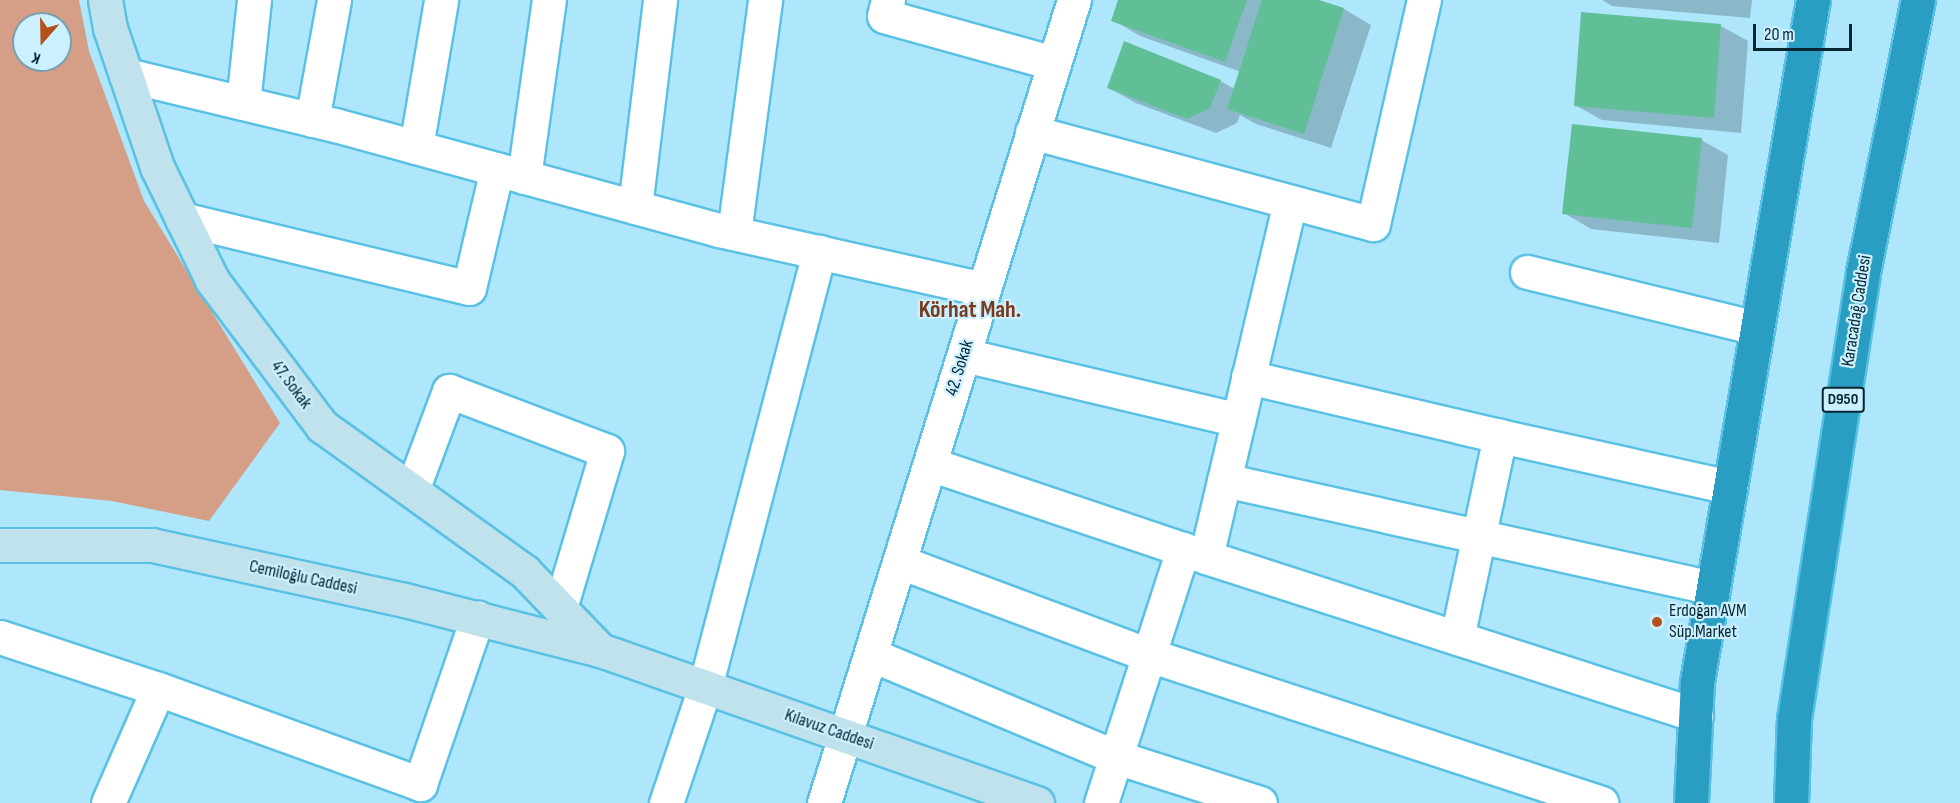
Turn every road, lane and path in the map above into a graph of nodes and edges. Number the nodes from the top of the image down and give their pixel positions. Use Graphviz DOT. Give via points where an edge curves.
graph roads {
  1 [pos="105,0"];
  2 [pos="254,0"];
  3 [pos="333,0"];
  4 [pos="441,0"];
  5 [pos="549,0"];
  6 [pos="660,0"];
  7 [pos="765,0"];
  8 [pos="888,0"];
  9 [pos="1074,0"];
  10 [pos="1424,0"];
  11 [pos="1813,0"];
  12 [pos="1918,0"];
  13 [pos="1053,63"];
  14 [pos="126,75"];
  15 [pos="243,103"];
  16 [pos="312,120"];
  17 [pos="1032,132"];
  18 [pos="417,147"];
  19 [pos="511,173"];
  20 [pos="1290,202"];
  21 [pos="635,207"];
  22 [pos="182,219"];
  23 [pos="734,233"];
  24 [pos="819,252"];
  25 [pos="1527,272"];
  26 [pos="984,289"];
  27 [pos="1757,328"];
  28 [pos="964,355"];
  29 [pos="1248,377"];
  30 [pos="1239,420"];
  31 [pos="1500,436"];
  32 [pos="930,464"];
  33 [pos="1224,480"];
  34 [pos="1730,487"];
  35 [pos="412,490"];
  36 [pos="1478,538"];
  37 [pos="2,550"];
  38 [pos="1194,553"];
  39 [pos="900,562"];
  40 [pos="1713,588"];
  41 [pos="560,608"];
  42 [pos="477,618"];
  43 [pos="0,637"];
  44 [pos="1457,638"];
  45 [pos="610,654"];
  46 [pos="872,654"];
  47 [pos="1149,655"];
  48 [pos="705,687"];
  49 [pos="158,689"];
  50 [pos="1696,715"];
  51 [pos="847,737"];
  52 [pos="1116,757"];
  53 [pos="416,793"];
  54 [pos="108,803"];
  55 [pos="666,803"];
  56 [pos="824,803"];
  57 [pos="1037,803"];
  58 [pos="1101,803"];
  59 [pos="1260,803"];
  60 [pos="1601,803"];
  61 [pos="1691,803"];
  62 [pos="1791,803"];
  1 -- 14 [label="street, 47. Sokak"];
  2 -- 15 [label="street"];
  3 -- 16 [label="street"];
  4 -- 18 [label="street"];
  5 -- 19 [label="street"];
  6 -- 21 [label="street"];
  7 -- 23 [label="street"];
  8 -- 13 [label="street" via="884,16"];
  9 -- 13 [label="street, 42. Sokak"];
  10 -- 20 [label="street" via="1373,224"];
  11 -- 27 [label="highway"];
  12 -- 62 [label="highway, Karacadağ Caddesi / D950" via="1863,272 1794,719"];
  13 -- 17 [label="street, 42. Sokak"];
  14 -- 15 [label="street"];
  14 -- 22 [label="street, 47. Sokak" via="157,167"];
  15 -- 16 [label="street"];
  16 -- 18 [label="street"];
  17 -- 20 [label="street"];
  17 -- 26 [label="street, 42. Sokak"];
  18 -- 19 [label="street"];
  19 -- 21 [label="street"];
  19 -- 22 [label="street" via="469,288"];
  20 -- 29 [label="street"];
  21 -- 23 [label="street"];
  22 -- 35 [label="street, 47. Sokak" via="212,280 322,426"];
  23 -- 24 [label="street"];
  24 -- 26 [label="street"];
  24 -- 48 [label="street"];
  25 -- 27 [label="street"];
  26 -- 28 [label="street, 42. Sokak"];
  27 -- 34 [label="highway"];
  28 -- 30 [label="street"];
  28 -- 32 [label="street, 42. Sokak"];
  29 -- 30 [label="street"];
  29 -- 31 [label="street"];
  30 -- 33 [label="street"];
  31 -- 34 [label="street"];
  31 -- 36 [label="street"];
  32 -- 38 [label="street"];
  32 -- 39 [label="street, 42. Sokak"];
  33 -- 36 [label="street"];
  33 -- 38 [label="street"];
  34 -- 40 [label="highway"];
  35 -- 41 [label="street, 47. Sokak" via="525,572"];
  35 -- 41 [label="street" via="449,391 607,451"];
  36 -- 40 [label="street"];
  36 -- 44 [label="street"];
  37 -- 42 [label="street, Cemiloğlu Caddesi" via="152,546"];
  38 -- 44 [label="street"];
  38 -- 47 [label="street"];
  39 -- 46 [label="street, 42. Sokak"];
  39 -- 47 [label="street"];
  40 -- 50 [label="highway" via="1697,682"];
  41 -- 45 [label="street, 47. Sokak"];
  42 -- 45 [label="street, Cemiloğlu Caddesi"];
  42 -- 53 [label="street"];
  43 -- 49 [label="street"];
  44 -- 50 [label="street"];
  45 -- 48 [label="street, Kılavuz Caddesi"];
  46 -- 51 [label="street, 42. Sokak"];
  46 -- 52 [label="street"];
  47 -- 52 [label="street"];
  47 -- 60 [label="street"];
  48 -- 51 [label="street, Kılavuz Caddesi"];
  48 -- 55 [label="street"];
  49 -- 53 [label="street"];
  49 -- 54 [label="street"];
  50 -- 61 [label="highway"];
  51 -- 56 [label="street, 42. Sokak"];
  51 -- 57 [label="street, Kılavuz Caddesi"];
  52 -- 58 [label="street"];
  52 -- 59 [label="street"];
}
